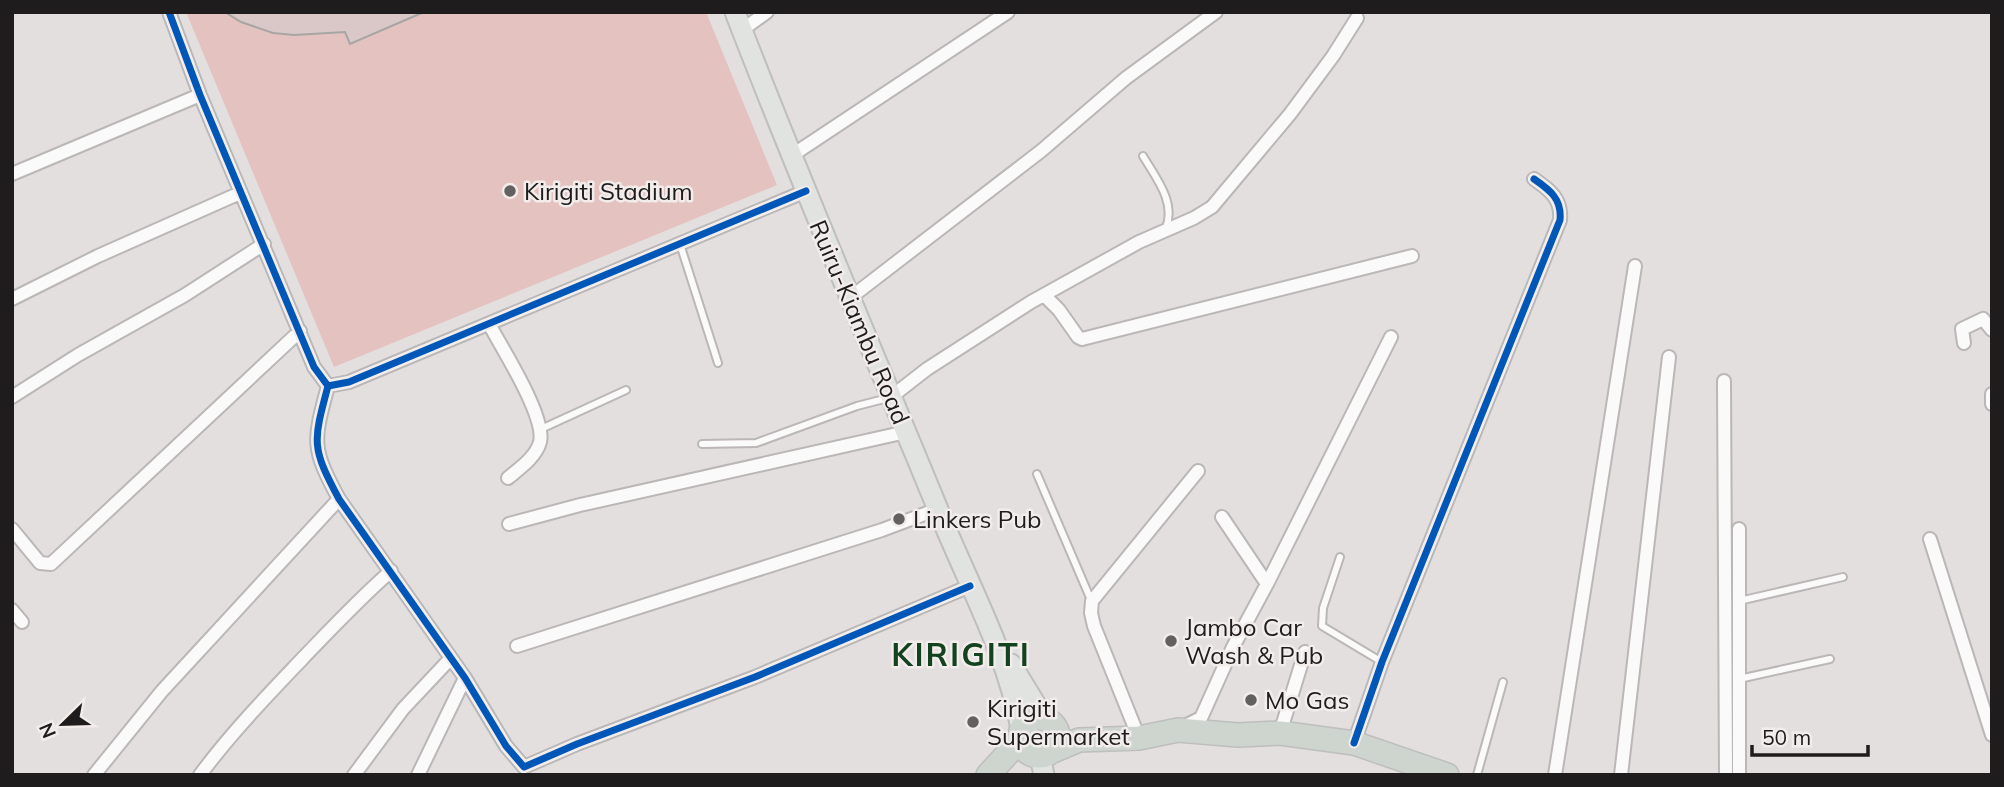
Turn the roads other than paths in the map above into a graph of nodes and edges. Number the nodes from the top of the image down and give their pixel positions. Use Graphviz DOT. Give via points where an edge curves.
graph roads {
  1 [pos="169,12"];
  2 [pos="767,12"];
  3 [pos="1008,12"];
  4 [pos="1216,12"];
  5 [pos="1357,18"];
  6 [pos="739,21"];
  7 [pos="200,95"];
  8 [pos="791,156"];
  9 [pos="1143,156"];
  10 [pos="12,174"];
  11 [pos="1534,179"];
  12 [pos="806,191"];
  13 [pos="240,193"];
  14 [pos="1165,230"];
  15 [pos="264,244"];
  16 [pos="680,244"];
  17 [pos="1412,256"];
  18 [pos="1635,266"];
  19 [pos="1044,295"];
  20 [pos="850,298"];
  21 [pos="12,299"];
  22 [pos="489,324"];
  23 [pos="1992,330"];
  24 [pos="300,331"];
  25 [pos="1391,337"];
  26 [pos="1964,343"];
  27 [pos="1669,357"];
  28 [pos="718,363"];
  29 [pos="1724,381"];
  30 [pos="328,386"];
  31 [pos="626,390"];
  32 [pos="1992,394"];
  33 [pos="12,397"];
  34 [pos="891,397"];
  35 [pos="1992,404"];
  36 [pos="541,429"];
  37 [pos="906,432"];
  38 [pos="702,444"];
  39 [pos="1198,471"];
  40 [pos="1037,474"];
  41 [pos="508,478"];
  42 [pos="339,499"];
  43 [pos="938,509"];
  44 [pos="1222,516"];
  45 [pos="509,524"];
  46 [pos="12,529"];
  47 [pos="1740,529"];
  48 [pos="1930,539"];
  49 [pos="1340,557"];
  50 [pos="391,571"];
  51 [pos="1843,577"];
  52 [pos="1268,584"];
  53 [pos="970,586"];
  54 [pos="1092,601"];
  55 [pos="1739,601"];
  56 [pos="12,610"];
  57 [pos="22,622"];
  58 [pos="989,631"];
  59 [pos="517,646"];
  60 [pos="1305,652"];
  61 [pos="450,659"];
  62 [pos="1830,659"];
  63 [pos="1382,662"];
  64 [pos="466,678"];
  65 [pos="1739,680"];
  66 [pos="1503,682"];
  67 [pos="1048,720"];
  68 [pos="1178,730"];
  69 [pos="1280,733"];
  70 [pos="1992,735"];
  71 [pos="1133,738"];
  72 [pos="1354,743"];
  73 [pos="1035,751"];
  74 [pos="525,771"];
  75 [pos="94,775"];
  76 [pos="200,775"];
  77 [pos="354,775"];
  78 [pos="418,775"];
  79 [pos="990,775"];
  80 [pos="1447,775"];
  81 [pos="1477,775"];
  82 [pos="1555,775"];
  83 [pos="1621,775"];
  84 [pos="1726,775"];
  85 [pos="1739,775"];
  1 -- 7 [label="street"];
  2 -- 6 [label="street"];
  3 -- 8 [label="street"];
  4 -- 20 [label="street"];
  5 -- 14 [label="street" via="1290,114 1212,207"];
  6 -- 8 [label="main road, Ruiru-Kiambu Road"];
  7 -- 10 [label="street"];
  7 -- 13 [label="street"];
  8 -- 12 [label="main road, Ruiru-Kiambu Road"];
  9 -- 14 [label="lane" via="1167,199 1170,211"];
  11 -- 63 [label="street" via="1558,200 1560,220"];
  12 -- 16 [label="street"];
  12 -- 20 [label="main road, Ruiru-Kiambu Road"];
  13 -- 15 [label="street"];
  13 -- 21 [label="street"];
  14 -- 19 [label="street"];
  15 -- 24 [label="street"];
  15 -- 33 [label="street"];
  16 -- 22 [label="street"];
  16 -- 28 [label="lane"];
  17 -- 19 [label="street" via="1082,339"];
  18 -- 82 [label="street"];
  19 -- 34 [label="street"];
  20 -- 34 [label="main road, Ruiru-Kiambu Road"];
  22 -- 30 [label="street" via="349,382"];
  22 -- 36 [label="street"];
  23 -- 26 [label="street" via="1983,319 1962,329"];
  24 -- 30 [label="street" via="314,367"];
  24 -- 46 [label="street" via="51,564 40,563"];
  25 -- 52 [label="street"];
  27 -- 83 [label="street"];
  29 -- 84 [label="street"];
  30 -- 42 [label="street" via="315,444"];
  31 -- 36 [label="lane"];
  32 -- 35 [label="street"];
  34 -- 37 [label="main road, Ruiru-Kiambu Road"];
  34 -- 38 [label="lane" via="756,443"];
  36 -- 41 [label="street" via="535,453"];
  37 -- 43 [label="main road, Ruiru-Kiambu Road"];
  37 -- 45 [label="street"];
  39 -- 54 [label="street"];
  40 -- 54 [label="lane"];
  42 -- 50 [label="street"];
  42 -- 75 [label="street" via="162,691"];
  43 -- 53 [label="main road, Ruiru-Kiambu Road"];
  43 -- 59 [label="street"];
  44 -- 52 [label="street"];
  47 -- 55 [label="street"];
  48 -- 70 [label="street"];
  49 -- 63 [label="lane" via="1323,608 1322,626"];
  50 -- 61 [label="street"];
  50 -- 76 [label="street" via="260,703"];
  51 -- 55 [label="lane"];
  52 -- 68 [label="street" via="1200,718"];
  53 -- 58 [label="main road, Ruiru-Kiambu Road"];
  53 -- 74 [label="street" via="755,677 577,744"];
  54 -- 71 [label="street" via="1094,626"];
  55 -- 65 [label="street"];
  56 -- 57 [label="street"];
  58 -- 67 [label="main road"];
  58 -- 73 [label="main road"];
  60 -- 69 [label="street"];
  61 -- 64 [label="street"];
  61 -- 77 [label="street" via="402,709"];
  62 -- 65 [label="lane"];
  63 -- 72 [label="street"];
  64 -- 74 [label="street"];
  64 -- 78 [label="street"];
  65 -- 85 [label="street"];
  66 -- 81 [label="lane"];
  67 -- 71 [label="highway"];
  67 -- 73 [label="highway" via="1059,737"];
  67 -- 73 [label="highway" via="1031,719"];
  68 -- 69 [label="highway"];
  68 -- 71 [label="highway"];
  69 -- 72 [label="highway"];
  71 -- 73 [label="highway" via="1079,740"];
  72 -- 80 [label="highway"];
  73 -- 79 [label="highway"];
}
